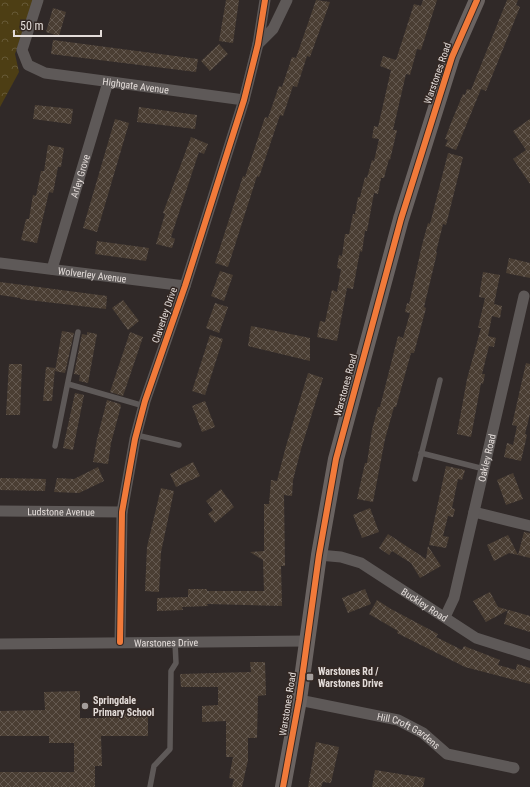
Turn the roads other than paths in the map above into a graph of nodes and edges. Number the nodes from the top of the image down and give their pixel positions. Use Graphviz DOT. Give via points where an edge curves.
graph roads {
  1 [pos="38,0"];
  2 [pos="265,0"];
  3 [pos="287,0"];
  4 [pos="477,0"];
  5 [pos="258,44"];
  6 [pos="108,82"];
  7 [pos="244,100"];
  8 [pos="0,263"];
  9 [pos="52,270"];
  10 [pos="185,286"];
  11 [pos="524,296"];
  12 [pos="78,332"];
  13 [pos="440,380"];
  14 [pos="68,384"];
  15 [pos="144,406"];
  16 [pos="136,435"];
  17 [pos="55,446"];
  18 [pos="179,446"];
  19 [pos="421,453"];
  20 [pos="484,469"];
  21 [pos="415,479"];
  22 [pos="0,511"];
  23 [pos="122,512"];
  24 [pos="474,512"];
  25 [pos="530,526"];
  26 [pos="319,555"];
  27 [pos="445,617"];
  28 [pos="308,640"];
  29 [pos="120,642"];
  30 [pos="176,642"];
  31 [pos="0,644"];
  32 [pos="530,656"];
  33 [pos="299,700"];
  34 [pos="514,768"];
  35 [pos="150,787"];
  36 [pos="283,787"];
  1 -- 6 [label="street, Highgate Avenue" via="22,50 28,65 45,73"];
  2 -- 5 [label="street, Claverley Drive"];
  3 -- 5 [label="street" via="273,29"];
  4 -- 26 [label="street, Warstones Road" via="452,57 401,219 336,458"];
  5 -- 7 [label="street, Claverley Drive"];
  6 -- 7 [label="street, Highgate Avenue"];
  6 -- 9 [label="street, Arley Grove"];
  7 -- 10 [label="street, Claverley Drive"];
  8 -- 9 [label="street, Wolverley Avenue"];
  9 -- 10 [label="street, Wolverley Avenue"];
  10 -- 15 [label="street, Claverley Drive"];
  11 -- 20 [label="street, Oakley Road"];
  12 -- 14 [label="lane"];
  13 -- 19 [label="lane"];
  14 -- 15 [label="lane"];
  14 -- 17 [label="lane"];
  15 -- 16 [label="street, Claverley Drive"];
  16 -- 18 [label="lane"];
  16 -- 23 [label="street, Claverley Drive"];
  19 -- 20 [label="lane"];
  19 -- 21 [label="lane"];
  20 -- 24 [label="street, Oakley Road"];
  22 -- 23 [label="street, Ludstone Avenue"];
  23 -- 29 [label="street, Claverley Drive"];
  24 -- 25 [label="street"];
  24 -- 27 [label="street, Oakley Road" via="454,598"];
  26 -- 27 [label="street, Buckley Road" via="341,557 361,563"];
  26 -- 28 [label="street, Warstones Road"];
  27 -- 32 [label="street, Buckley Road" via="476,638"];
  28 -- 30 [label="street, Warstones Drive"];
  28 -- 33 [label="street, Warstones Road"];
  29 -- 30 [label="street, Warstones Drive"];
  29 -- 31 [label="street, Warstones Drive"];
  30 -- 35 [label="lane" via="176,663 171,671 170,749 154,766"];
  33 -- 34 [label="street, Hill Croft Gardens" via="398,720 423,733 447,754"];
  33 -- 36 [label="street, Warstones Road"];
}
